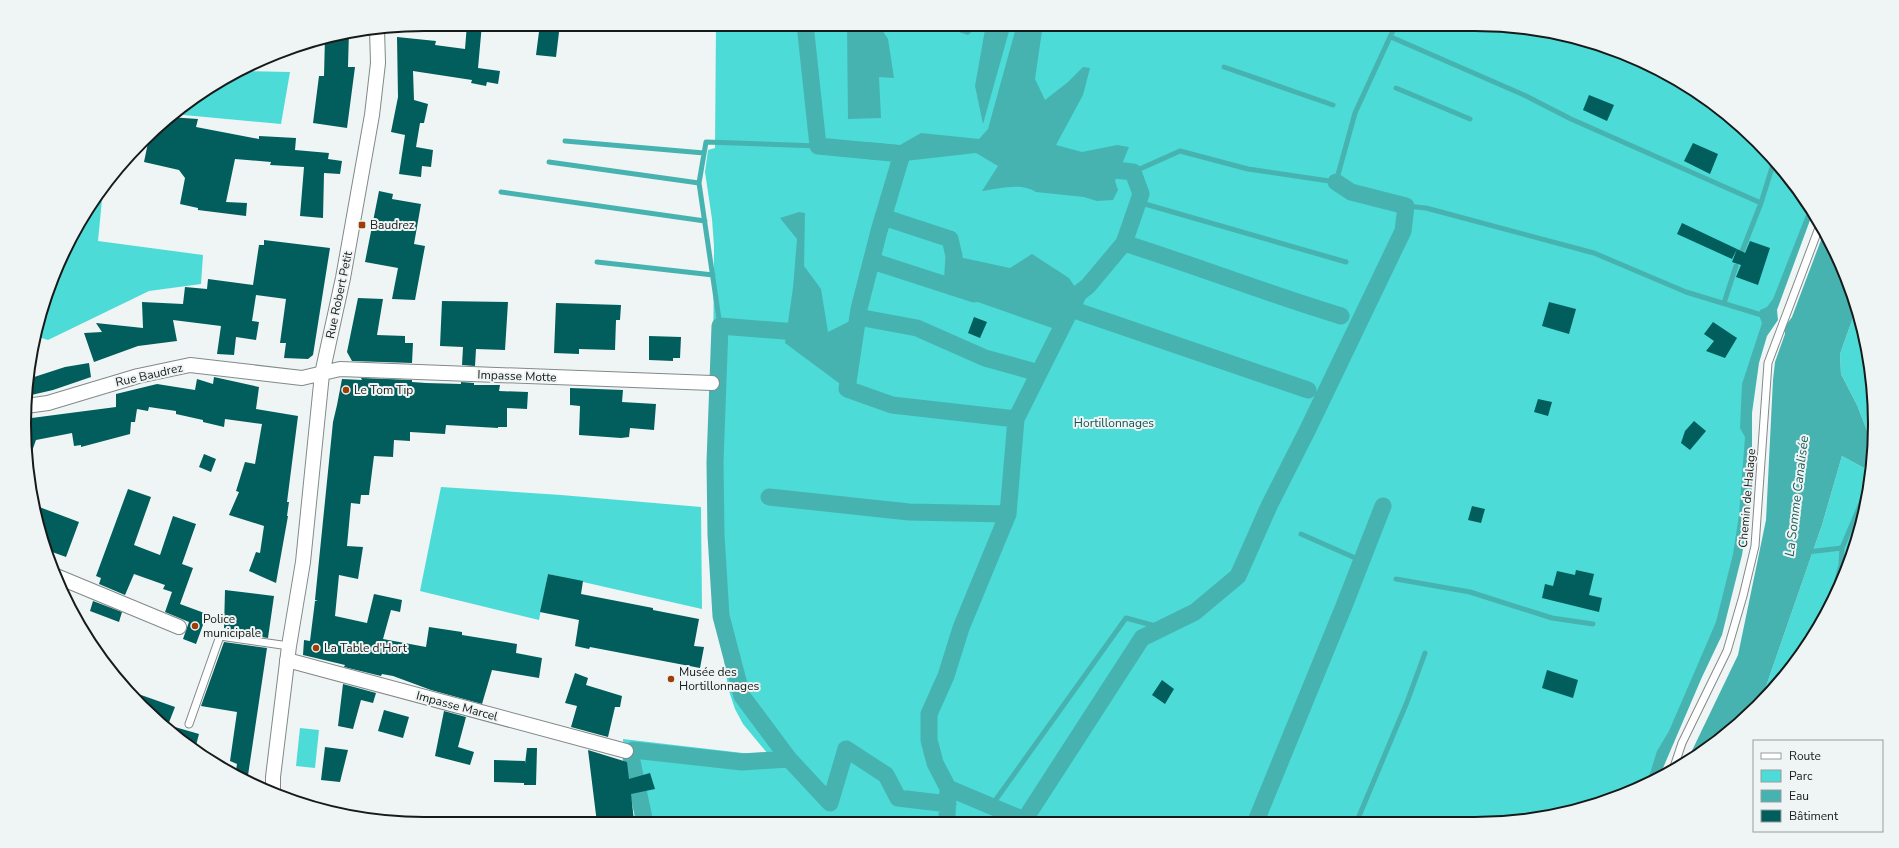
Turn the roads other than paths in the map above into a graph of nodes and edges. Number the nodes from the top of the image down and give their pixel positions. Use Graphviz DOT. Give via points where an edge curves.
graph roads {
  1 [pos="377,34"];
  2 [pos="1817,232"];
  3 [pos="322,374"];
  4 [pos="712,383"];
  5 [pos="32,405"];
  6 [pos="63,579"];
  7 [pos="179,627"];
  8 [pos="288,653"];
  9 [pos="189,724"];
  10 [pos="626,751"];
  11 [pos="1676,762"];
  12 [pos="273,787"];
  1 -- 3 [label="street, Rue Robert Petit" via="378,64 372,115 343,278"];
  2 -- 11 [label="lane, Chemin de Halage" via="1768,363 1755,546 1744,596 1726,651 1682,743"];
  3 -- 4 [label="street, Impasse Motte" via="340,369"];
  3 -- 5 [label="street, Rue Baudrez" via="302,378 190,365 138,376 48,403"];
  3 -- 8 [label="street, Rue Robert Petit" via="303,562"];
  6 -- 7 [label="street"];
  8 -- 9 [label="lane" via="220,636"];
  8 -- 10 [label="street, Impasse Marcel"];
  8 -- 12 [label="street, Rue Robert Petit"];
}
